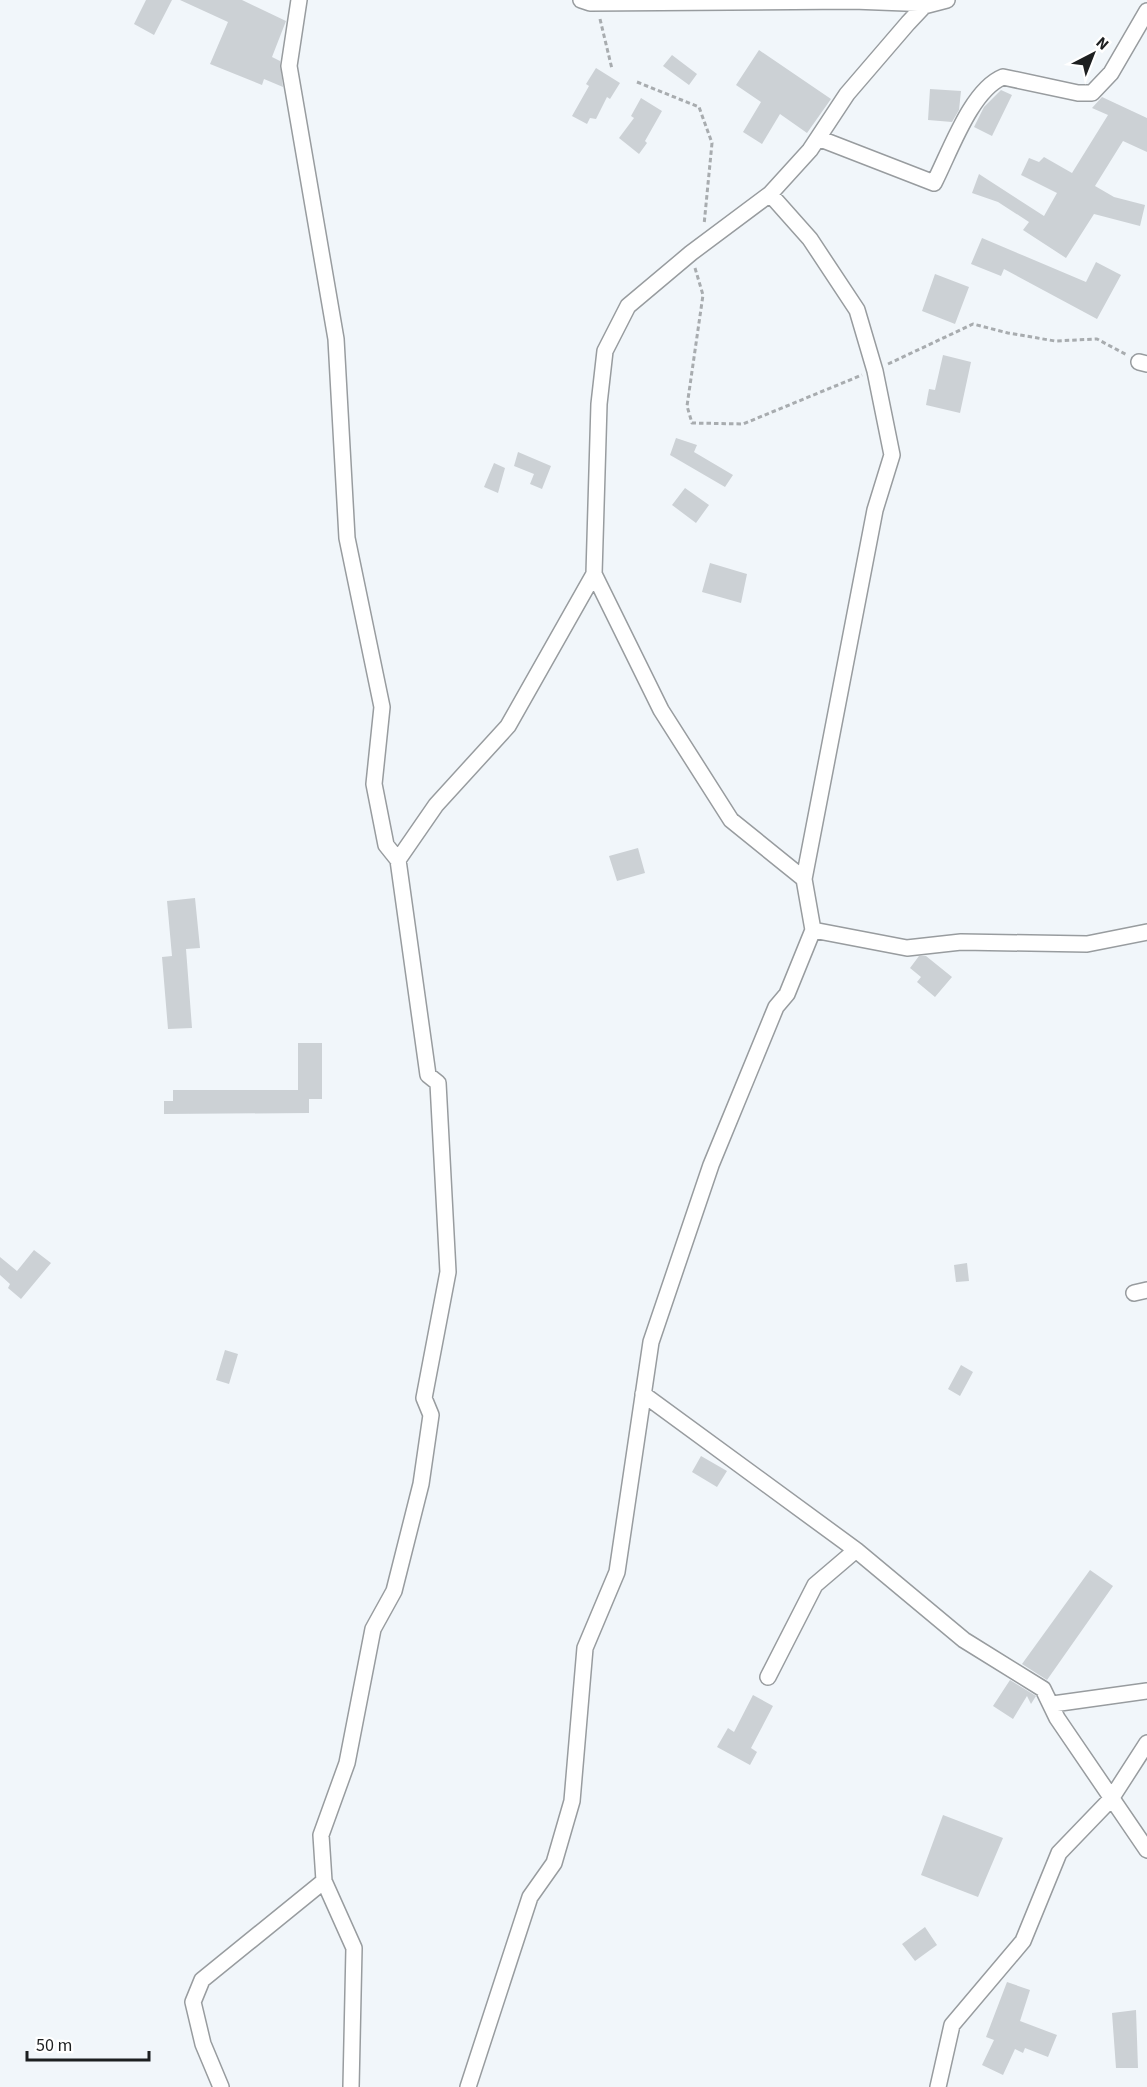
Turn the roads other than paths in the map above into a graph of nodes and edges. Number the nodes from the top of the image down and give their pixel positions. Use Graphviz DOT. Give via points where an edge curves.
graph roads {
  1 [pos="299,0"];
  2 [pos="947,0"];
  3 [pos="585,1"];
  4 [pos="931,4"];
  5 [pos="1147,11"];
  6 [pos="818,138"];
  7 [pos="770,194"];
  8 [pos="594,574"];
  9 [pos="398,860"];
  10 [pos="804,879"];
  11 [pos="813,930"];
  12 [pos="1147,932"];
  13 [pos="643,1394"];
  14 [pos="856,1550"];
  15 [pos="768,1677"];
  16 [pos="1147,1691"];
  17 [pos="1053,1704"];
  18 [pos="1147,1743"];
  19 [pos="1111,1799"];
  20 [pos="1147,1850"];
  21 [pos="324,1881"];
  22 [pos="221,2087"];
  23 [pos="351,2087"];
  24 [pos="468,2087"];
  25 [pos="938,2087"];
  1 -- 9 [label="street" via="289,66 336,339 347,538 382,706 374,784 386,845"];
  2 -- 4 [label="street"];
  3 -- 4 [label="street"];
  4 -- 6 [label="street" via="908,23 848,94"];
  5 -- 6 [label="street" via="1111,73 1092,93 1003,77 992,82 979,94 934,183"];
  6 -- 7 [label="street"];
  7 -- 8 [label="street" via="628,306 605,351 599,404"];
  7 -- 10 [label="street" via="810,239 857,310 875,371 892,454 875,510"];
  8 -- 9 [label="street" via="508,726 436,805"];
  8 -- 10 [label="street" via="661,710 731,820"];
  9 -- 21 [label="street" via="428,1074 438,1083 448,1272 424,1398 431,1415 421,1484 394,1591 373,1629 347,1763 321,1835"];
  10 -- 11 [label="street"];
  11 -- 12 [label="street" via="907,948 961,942 1087,944"];
  11 -- 13 [label="street" via="787,994 776,1007 711,1165 651,1342"];
  13 -- 14 [label="street"];
  13 -- 24 [label="street" via="617,1572 585,1648 572,1801 554,1863 530,1897"];
  14 -- 15 [label="street" via="815,1585"];
  14 -- 17 [label="street" via="964,1640 1043,1689"];
  16 -- 17 [label="street"];
  17 -- 19 [label="street" via="1057,1718"];
  18 -- 19 [label="street"];
  19 -- 20 [label="street"];
  19 -- 25 [label="street" via="1059,1853 1023,1941 952,2025"];
  21 -- 22 [label="street" via="202,1980 193,2002 203,2044"];
  21 -- 23 [label="street" via="354,1948"];
}
